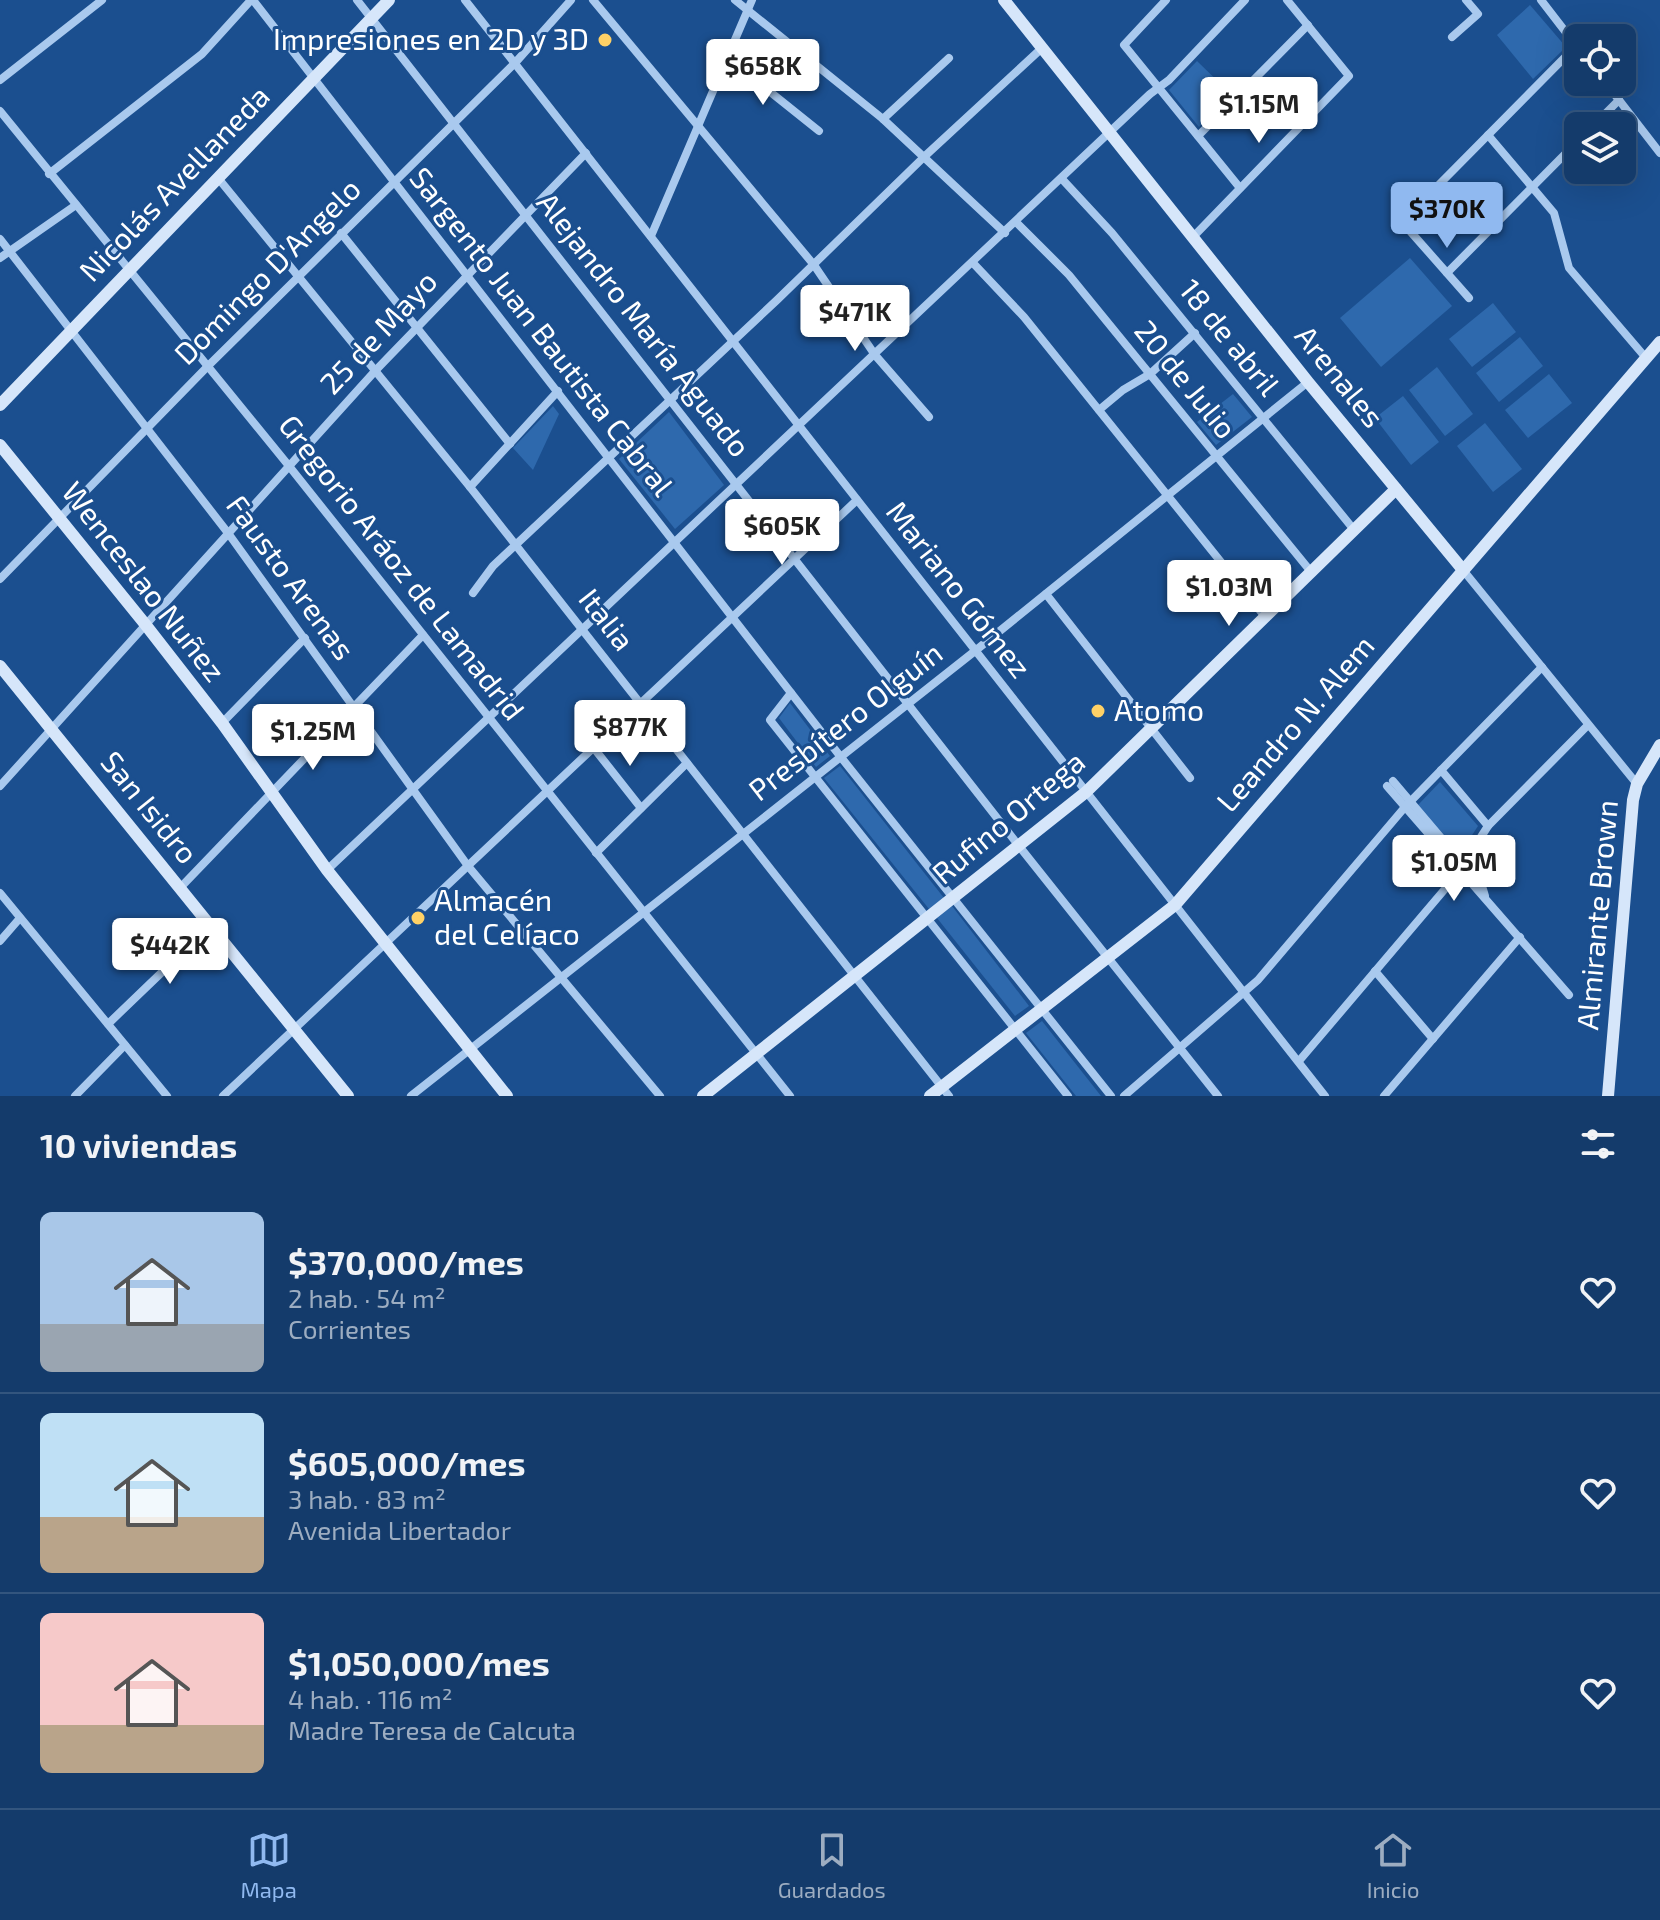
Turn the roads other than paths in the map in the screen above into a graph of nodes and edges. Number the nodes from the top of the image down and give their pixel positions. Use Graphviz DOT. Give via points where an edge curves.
graph roads {
  1 [pos="102,0"];
  2 [pos="252,0"];
  3 [pos="357,0"];
  4 [pos="389,0"];
  5 [pos="465,0"];
  6 [pos="571,0"];
  7 [pos="593,0"];
  8 [pos="735,0"];
  9 [pos="1004,0"];
  10 [pos="1166,0"];
  11 [pos="1245,0"];
  12 [pos="1287,0"];
  13 [pos="1466,0"];
  14 [pos="1482,0"];
  15 [pos="1541,0"];
  16 [pos="750,5"];
  17 [pos="1473,9"];
  18 [pos="372,18"];
  19 [pos="1308,25"];
  20 [pos="1564,30"];
  21 [pos="1452,37"];
  22 [pos="1042,48"];
  23 [pos="728,58"];
  24 [pos="949,58"];
  25 [pos="1564,60"];
  26 [pos="515,63"];
  27 [pos="313,77"];
  28 [pos="0,80"];
  29 [pos="1159,87"];
  30 [pos="1616,96"];
  31 [pos="1619,100"];
  32 [pos="0,111"];
  33 [pos="1607,112"];
  34 [pos="883,119"];
  35 [pos="453,124"];
  36 [pos="698,128"];
  37 [pos="819,131"];
  38 [pos="1110,133"];
  39 [pos="1488,135"];
  40 [pos="1198,136"];
  41 [pos="586,153"];
  42 [pos="1660,153"];
  43 [pos="1564,155"];
  44 [pos="925,156"];
  45 [pos="49,174"];
  46 [pos="218,178"];
  47 [pos="1062,179"];
  48 [pos="393,181"];
  49 [pos="1532,187"];
  50 [pos="1240,188"];
  51 [pos="76,205"];
  52 [pos="526,214"];
  53 [pos="1016,222"];
  54 [pos="341,233"];
  55 [pos="1005,233"];
  56 [pos="651,236"];
  57 [pos="1193,237"];
  58 [pos="0,239"];
  59 [pos="10,251"];
  60 [pos="0,258"];
  61 [pos="973,263"];
  62 [pos="814,265"];
  63 [pos="131,270"];
  64 [pos="1447,273"];
  65 [pos="466,274"];
  66 [pos="298,277"];
  67 [pos="1469,298"];
  68 [pos="417,327"];
  69 [pos="71,330"];
  70 [pos="1195,333"];
  71 [pos="733,342"];
  72 [pos="1660,342"];
  73 [pos="875,355"];
  74 [pos="1646,358"];
  75 [pos="208,366"];
  76 [pos="376,370"];
  77 [pos="1150,374"];
  78 [pos="1308,382"];
  79 [pos="558,391"];
  80 [pos="671,400"];
  81 [pos="0,405"];
  82 [pos="1099,410"];
  83 [pos="929,417"];
  84 [pos="1263,419"];
  85 [pos="148,426"];
  86 [pos="799,426"];
  87 [pos="510,444"];
  88 [pos="0,445"];
  89 [pos="1216,457"];
  90 [pos="609,458"];
  91 [pos="289,466"];
  92 [pos="738,485"];
  93 [pos="470,487"];
  94 [pos="1396,489"];
  95 [pos="1169,495"];
  96 [pos="857,500"];
  97 [pos="59,518"];
  98 [pos="1355,531"];
  99 [pos="228,533"];
  100 [pos="516,544"];
  101 [pos="675,544"];
  102 [pos="795,558"];
  103 [pos="1463,570"];
  104 [pos="1312,573"];
  105 [pos="0,579"];
  106 [pos="473,593"];
  107 [pos="1046,594"];
  108 [pos="732,616"];
  109 [pos="1266,618"];
  110 [pos="145,624"];
  111 [pos="583,629"];
  112 [pos="423,635"];
  113 [pos="305,638"];
  114 [pos="975,651"];
  115 [pos="0,666"];
  116 [pos="1542,667"];
  117 [pos="791,693"];
  118 [pos="639,702"];
  119 [pos="907,703"];
  120 [pos="354,705"];
  121 [pos="488,718"];
  122 [pos="222,723"];
  123 [pos="1588,725"];
  124 [pos="1150,729"];
  125 [pos="52,730"];
  126 [pos="1660,745"];
  127 [pos="593,747"];
  128 [pos="840,756"];
  129 [pos="687,763"];
  130 [pos="1441,770"];
  131 [pos="813,778"];
  132 [pos="1190,778"];
  133 [pos="1390,784"];
  134 [pos="1637,784"];
  135 [pos="0,786"];
  136 [pos="412,788"];
  137 [pos="546,791"];
  138 [pos="271,792"];
  139 [pos="1086,792"];
  140 [pos="1408,805"];
  141 [pos="641,808"];
  142 [pos="1488,826"];
  143 [pos="743,833"];
  144 [pos="1019,846"];
  145 [pos="596,853"];
  146 [pos="468,866"];
  147 [pos="1461,868"];
  148 [pos="327,870"];
  149 [pos="180,888"];
  150 [pos="0,893"];
  151 [pos="954,898"];
  152 [pos="1175,905"];
  153 [pos="644,912"];
  154 [pos="20,918"];
  155 [pos="927,919"];
  156 [pos="210,926"];
  157 [pos="1520,937"];
  158 [pos="0,941"];
  159 [pos="384,944"];
  160 [pos="1108,957"];
  161 [pos="1375,971"];
  162 [pos="855,975"];
  163 [pos="562,979"];
  164 [pos="1245,993"];
  165 [pos="1569,995"];
  166 [pos="1043,1008"];
  167 [pos="108,1024"];
  168 [pos="294,1028"];
  169 [pos="1015,1030"];
  170 [pos="1433,1039"];
  171 [pos="125,1045"];
  172 [pos="1180,1048"];
  173 [pos="470,1050"];
  174 [pos="756,1054"];
  175 [pos="1299,1061"];
  176 [pos="945,1091"];
  177 [pos="75,1096"];
  178 [pos="167,1096"];
  179 [pos="223,1096"];
  180 [pos="348,1096"];
  181 [pos="411,1096"];
  182 [pos="507,1096"];
  183 [pos="660,1096"];
  184 [pos="703,1096"];
  185 [pos="790,1096"];
  186 [pos="930,1096"];
  187 [pos="1068,1096"];
  188 [pos="1111,1096"];
  189 [pos="1124,1096"];
  190 [pos="1218,1096"];
  191 [pos="1325,1096"];
  192 [pos="1384,1096"];
  193 [pos="1608,1096"];
  1 -- 28 [label="street"];
  2 -- 27 [label="street, Sargento Juan Bautista Cabral"];
  2 -- 45 [label="street" via="202,54"];
  3 -- 18 [label="street, Alejandro María Aguado"];
  4 -- 18 [label="street, Nicolás Avellaneda"];
  5 -- 26 [label="street, Mariano Gómez"];
  6 -- 26 [label="street, Domingo D'Angelo"];
  7 -- 36 [label="street"];
  8 -- 16 [label="street"];
  9 -- 22 [label="street, Arenales"];
  10 -- 29 [label="street" via="1124,45"];
  11 -- 29 [label="street"];
  12 -- 19 [label="street"];
  13 -- 17 [label="street"];
  14 -- 17 [label="street"];
  15 -- 20 [label="street"];
  16 -- 23 [label="street"];
  16 -- 34 [label="street"];
  17 -- 21 [label="street" via="1478,14"];
  18 -- 27 [label="street, Nicolás Avellaneda"];
  18 -- 35 [label="street, Alejandro María Aguado"];
  19 -- 40 [label="street"];
  19 -- 50 [label="street" via="1349,76"];
  22 -- 38 [label="street, Arenales"];
  22 -- 44 [label="street"];
  23 -- 36 [label="street"];
  23 -- 37 [label="street"];
  24 -- 34 [label="street"];
  25 -- 39 [label="street"];
  26 -- 35 [label="street, Domingo D'Angelo"];
  26 -- 41 [label="street, Mariano Gómez"];
  27 -- 46 [label="street, Nicolás Avellaneda"];
  27 -- 48 [label="street, Sargento Juan Bautista Cabral"];
  29 -- 38 [label="street"];
  29 -- 40 [label="street"];
  30 -- 31 [label="street"];
  31 -- 33 [label="street"];
  31 -- 42 [label="street"];
  32 -- 45 [label="street, Gregorio Aráoz de Lamadrid"];
  34 -- 44 [label="street"];
  35 -- 48 [label="street, Domingo D'Angelo"];
  35 -- 52 [label="street, Alejandro María Aguado"];
  36 -- 56 [label="street"];
  36 -- 62 [label="street"];
  38 -- 47 [label="street"];
  38 -- 57 [label="street, Arenales"];
  39 -- 49 [label="street"];
  39 -- 64 [label="street" via="1402,222"];
  40 -- 50 [label="street"];
  41 -- 52 [label="street, 25 de Mayo"];
  41 -- 56 [label="street, Mariano Gómez"];
  43 -- 49 [label="street"];
  44 -- 55 [label="street"];
  44 -- 62 [label="street"];
  45 -- 51 [label="street, Gregorio Aráoz de Lamadrid"];
  46 -- 63 [label="street, Nicolás Avellaneda"];
  46 -- 66 [label="street, Italia"];
  47 -- 53 [label="street"];
  47 -- 70 [label="street, 18 de abril"];
  48 -- 54 [label="street, Domingo D'Angelo"];
  48 -- 65 [label="street, Sargento Juan Bautista Cabral"];
  49 -- 64 [label="street"];
  49 -- 74 [label="street" via="1554,213 1569,268"];
  50 -- 57 [label="street"];
  51 -- 59 [label="street"];
  51 -- 63 [label="street, Gregorio Aráoz de Lamadrid"];
  52 -- 65 [label="street, 25 de Mayo"];
  52 -- 80 [label="street, Alejandro María Aguado"];
  53 -- 55 [label="street"];
  53 -- 77 [label="street, 20 de Julio" via="1069,275"];
  54 -- 66 [label="street, Domingo D'Angelo"];
  54 -- 68 [label="street"];
  55 -- 61 [label="street"];
  56 -- 71 [label="street, Mariano Gómez"];
  57 -- 78 [label="street, Arenales"];
  58 -- 59 [label="street, Fausto Arenas"];
  59 -- 60 [label="street"];
  59 -- 69 [label="street, Fausto Arenas"];
  61 -- 73 [label="street"];
  61 -- 82 [label="street"];
  62 -- 71 [label="street"];
  62 -- 73 [label="street"];
  63 -- 69 [label="street, Nicolás Avellaneda"];
  63 -- 75 [label="street, Gregorio Aráoz de Lamadrid"];
  64 -- 67 [label="street"];
  65 -- 68 [label="street, 25 de Mayo"];
  65 -- 79 [label="street, Sargento Juan Bautista Cabral"];
  66 -- 75 [label="street, Domingo D'Angelo"];
  66 -- 76 [label="street, Italia"];
  68 -- 76 [label="street, 25 de Mayo"];
  68 -- 87 [label="street"];
  69 -- 81 [label="street, Nicolás Avellaneda"];
  69 -- 85 [label="street, Fausto Arenas"];
  70 -- 77 [label="street"];
  70 -- 84 [label="street, 18 de abril"];
  71 -- 80 [label="street"];
  71 -- 86 [label="street, Mariano Gómez"];
  72 -- 74 [label="street, Leandro N. Alem"];
  73 -- 83 [label="street"];
  73 -- 86 [label="street"];
  74 -- 103 [label="street, Leandro N. Alem"];
  75 -- 85 [label="street, Domingo D'Angelo"];
  75 -- 91 [label="street, Gregorio Aráoz de Lamadrid"];
  76 -- 91 [label="street, 25 de Mayo"];
  76 -- 93 [label="street, Italia"];
  77 -- 82 [label="street"];
  77 -- 89 [label="street, 20 de Julio"];
  78 -- 84 [label="street, Presbítero Olguín"];
  78 -- 94 [label="street, Arenales"];
  79 -- 87 [label="street"];
  79 -- 90 [label="street, Sargento Juan Bautista Cabral"];
  80 -- 90 [label="street"];
  80 -- 92 [label="street, Alejandro María Aguado"];
  82 -- 95 [label="street"];
  84 -- 89 [label="street, Presbítero Olguín"];
  84 -- 98 [label="street, 18 de abril"];
  85 -- 97 [label="street, Domingo D'Angelo"];
  85 -- 99 [label="street, Fausto Arenas"];
  86 -- 92 [label="street"];
  86 -- 96 [label="street, Mariano Gómez"];
  87 -- 93 [label="street"];
  88 -- 97 [label="street, Wenceslao Nuñez"];
  89 -- 95 [label="street, Presbítero Olguín"];
  89 -- 104 [label="street, 20 de Julio"];
  90 -- 100 [label="street"];
  90 -- 101 [label="street, Sargento Juan Bautista Cabral"];
  91 -- 99 [label="street, 25 de Mayo"];
  91 -- 112 [label="street, Gregorio Aráoz de Lamadrid"];
  92 -- 101 [label="street"];
  92 -- 102 [label="street, Alejandro María Aguado"];
  93 -- 100 [label="street, Italia"];
  94 -- 98 [label="street, Rufino Ortega"];
  94 -- 103 [label="street, Arenales"];
  95 -- 107 [label="street, Presbítero Olguín"];
  95 -- 109 [label="street"];
  96 -- 102 [label="street"];
  96 -- 114 [label="street, Mariano Gómez"];
  97 -- 105 [label="street, Domingo D'Angelo"];
  97 -- 110 [label="street, Wenceslao Nuñez"];
  98 -- 104 [label="street, Rufino Ortega"];
  99 -- 110 [label="street, 25 de Mayo"];
  99 -- 113 [label="street, Fausto Arenas"];
  100 -- 106 [label="street"];
  100 -- 111 [label="street, Italia"];
  101 -- 108 [label="street, Sargento Juan Bautista Cabral"];
  101 -- 111 [label="street"];
  102 -- 108 [label="street"];
  102 -- 119 [label="street, Alejandro María Aguado"];
  103 -- 116 [label="street, Arenales"];
  103 -- 152 [label="street, Leandro N. Alem"];
  104 -- 109 [label="street, Rufino Ortega"];
  107 -- 114 [label="street, Presbítero Olguín"];
  107 -- 124 [label="street"];
  108 -- 117 [label="street, Sargento Juan Bautista Cabral"];
  108 -- 118 [label="street"];
  109 -- 124 [label="street, Rufino Ortega"];
  110 -- 122 [label="street, Wenceslao Nuñez"];
  110 -- 125 [label="street, 25 de Mayo"];
  111 -- 118 [label="street, Italia"];
  111 -- 121 [label="street"];
  112 -- 120 [label="street"];
  112 -- 121 [label="street, Gregorio Aráoz de Lamadrid"];
  113 -- 120 [label="street, Fausto Arenas"];
  113 -- 122 [label="street"];
  114 -- 119 [label="street, Presbítero Olguín"];
  114 -- 139 [label="street, Mariano Gómez"];
  115 -- 125 [label="street, San Isidro"];
  116 -- 123 [label="street, Arenales"];
  116 -- 130 [label="street"];
  117 -- 128 [label="street, Sargento Juan Bautista Cabral"];
  117 -- 131 [label="street" via="770,720"];
  118 -- 127 [label="street"];
  118 -- 129 [label="street, Italia"];
  119 -- 128 [label="street, Presbítero Olguín"];
  119 -- 144 [label="street, Alejandro María Aguado"];
  120 -- 136 [label="street, Fausto Arenas"];
  120 -- 138 [label="street"];
  121 -- 136 [label="street"];
  121 -- 137 [label="street, Gregorio Aráoz de Lamadrid"];
  122 -- 138 [label="street, Wenceslao Nuñez"];
  123 -- 134 [label="street, Arenales"];
  123 -- 142 [label="street"];
  124 -- 132 [label="street"];
  124 -- 139 [label="street, Rufino Ortega"];
  125 -- 135 [label="street, 25 de Mayo"];
  125 -- 149 [label="street, San Isidro"];
  126 -- 134 [label="street, Almirante Brown"];
  127 -- 137 [label="street"];
  127 -- 141 [label="street"];
  128 -- 131 [label="street, Presbítero Olguín"];
  128 -- 151 [label="street, Sargento Juan Bautista Cabral"];
  129 -- 141 [label="street"];
  129 -- 143 [label="street, Italia"];
  130 -- 140 [label="street"];
  130 -- 142 [label="street"];
  131 -- 143 [label="street, Presbítero Olguín"];
  131 -- 155 [label="street"];
  133 -- 140 [label="street"];
  134 -- 193 [label="street, Almirante Brown"];
  136 -- 146 [label="street, Fausto Arenas"];
  136 -- 148 [label="street"];
  137 -- 145 [label="street, Gregorio Aráoz de Lamadrid"];
  137 -- 146 [label="street"];
  138 -- 148 [label="street, Wenceslao Nuñez"];
  138 -- 149 [label="street"];
  139 -- 144 [label="street, Rufino Ortega"];
  139 -- 152 [label="street, Mariano Gómez"];
  140 -- 147 [label="street"];
  140 -- 164 [label="street"];
  141 -- 145 [label="street"];
  142 -- 147 [label="street"];
  143 -- 153 [label="street, Presbítero Olguín"];
  143 -- 162 [label="street, Italia"];
  144 -- 151 [label="street, Rufino Ortega"];
  144 -- 160 [label="street, Alejandro María Aguado"];
  145 -- 153 [label="street, Gregorio Aráoz de Lamadrid"];
  146 -- 159 [label="street"];
  146 -- 163 [label="street, Fausto Arenas"];
  147 -- 157 [label="street"];
  147 -- 161 [label="street"];
  148 -- 159 [label="street, Wenceslao Nuñez"];
  149 -- 156 [label="street, San Isidro"];
  150 -- 154 [label="street"];
  151 -- 155 [label="street, Rufino Ortega"];
  151 -- 166 [label="street, Sargento Juan Bautista Cabral"];
  152 -- 160 [label="street, Leandro N. Alem"];
  152 -- 164 [label="street, Mariano Gómez"];
  153 -- 163 [label="street, Presbítero Olguín"];
  153 -- 174 [label="street, Gregorio Aráoz de Lamadrid"];
  154 -- 158 [label="street"];
  154 -- 167 [label="street"];
  155 -- 162 [label="street, Rufino Ortega"];
  155 -- 169 [label="street"];
  156 -- 167 [label="street"];
  156 -- 168 [label="street, San Isidro"];
  157 -- 165 [label="street"];
  157 -- 170 [label="street"];
  159 -- 168 [label="street"];
  159 -- 173 [label="street, Wenceslao Nuñez"];
  160 -- 166 [label="street, Leandro N. Alem"];
  160 -- 172 [label="street, Alejandro María Aguado"];
  161 -- 170 [label="street"];
  161 -- 175 [label="street"];
  162 -- 174 [label="street, Rufino Ortega"];
  162 -- 176 [label="street, Italia"];
  163 -- 173 [label="street, Presbítero Olguín"];
  163 -- 183 [label="street, Fausto Arenas"];
  164 -- 172 [label="street"];
  164 -- 175 [label="street, Mariano Gómez"];
  166 -- 169 [label="street, Leandro N. Alem"];
  166 -- 188 [label="street, Sargento Juan Bautista Cabral"];
  167 -- 171 [label="street"];
  168 -- 179 [label="street"];
  168 -- 180 [label="street, San Isidro"];
  169 -- 176 [label="street, Leandro N. Alem"];
  169 -- 187 [label="street"];
  170 -- 192 [label="street"];
  171 -- 177 [label="street"];
  171 -- 178 [label="street"];
  172 -- 189 [label="street"];
  172 -- 190 [label="street, Alejandro María Aguado"];
  173 -- 181 [label="street, Presbítero Olguín"];
  173 -- 182 [label="street, Wenceslao Nuñez"];
  174 -- 184 [label="street, Rufino Ortega"];
  174 -- 185 [label="street, Gregorio Aráoz de Lamadrid"];
  175 -- 191 [label="street, Mariano Gómez"];
  176 -- 186 [label="street, Leandro N. Alem"];
}
